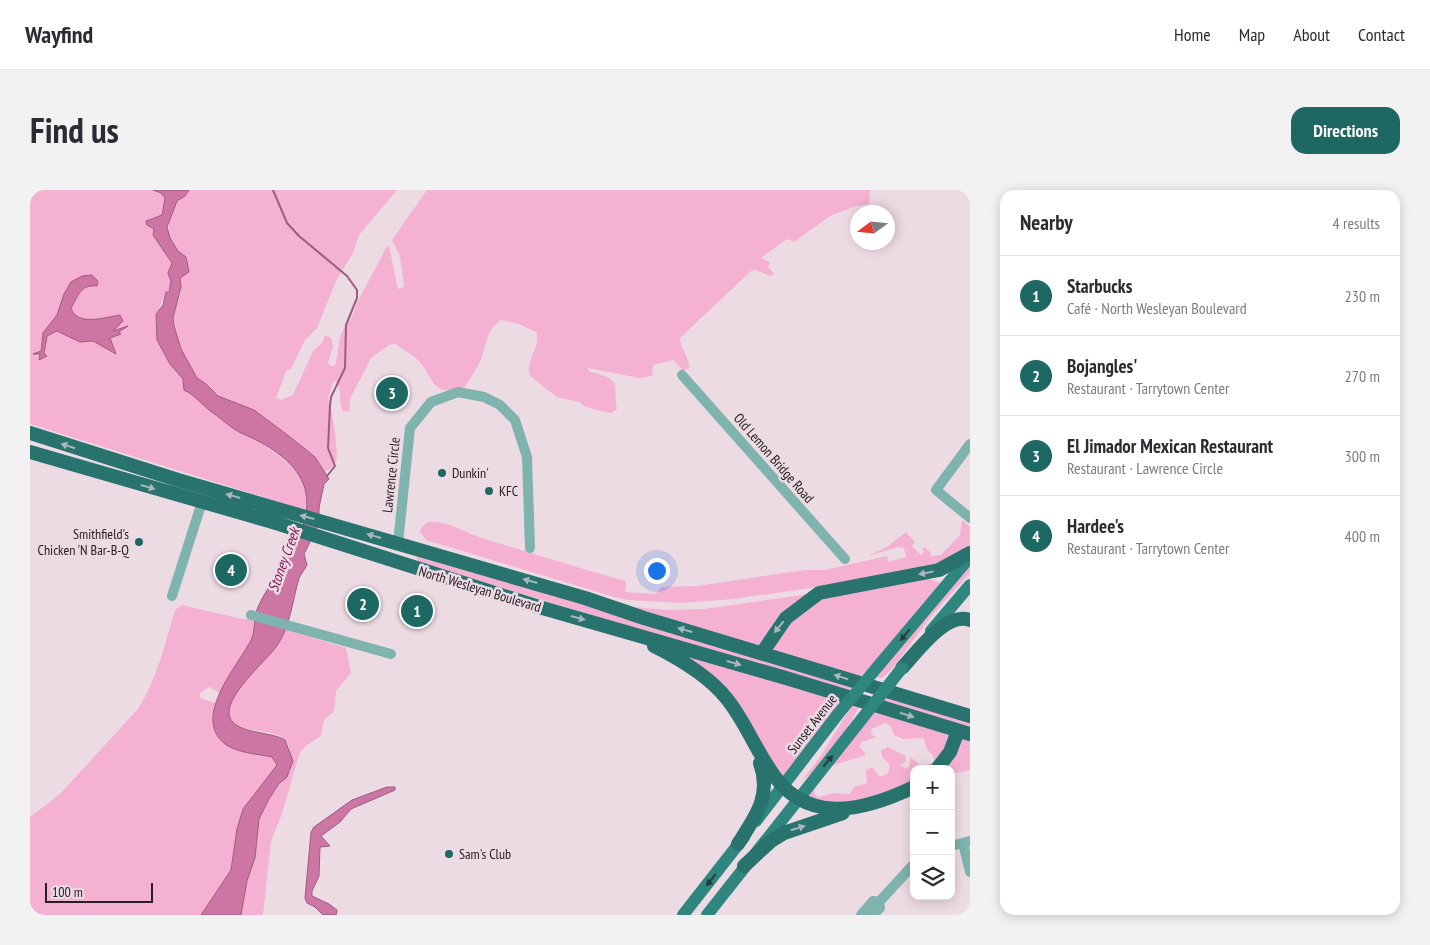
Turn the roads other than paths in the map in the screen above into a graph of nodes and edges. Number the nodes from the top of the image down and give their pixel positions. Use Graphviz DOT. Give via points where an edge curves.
graph roads {
  1 [pos="682,375"];
  2 [pos="30,433"];
  3 [pos="970,444"];
  4 [pos="30,452"];
  5 [pos="106,458"];
  6 [pos="101,474"];
  7 [pos="202,502"];
  8 [pos="278,516"];
  9 [pos="970,518"];
  10 [pos="398,543"];
  11 [pos="530,548"];
  12 [pos="970,553"];
  13 [pos="970,557"];
  14 [pos="845,559"];
  15 [pos="970,585"];
  16 [pos="172,596"];
  17 [pos="251,615"];
  18 [pos="970,620"];
  19 [pos="614,628"];
  20 [pos="762,653"];
  21 [pos="391,654"];
  22 [pos="902,668"];
  23 [pos="904,696"];
  24 [pos="970,704"];
  25 [pos="970,716"];
  26 [pos="964,732"];
  27 [pos="752,738"];
  28 [pos="940,765"];
  29 [pos="783,786"];
  30 [pos="910,789"];
  31 [pos="798,798"];
  32 [pos="880,801"];
  33 [pos="967,842"];
  34 [pos="738,844"];
  35 [pos="744,866"];
  36 [pos="910,868"];
  37 [pos="970,872"];
  38 [pos="879,902"];
  39 [pos="683,915"];
  40 [pos="707,915"];
  41 [pos="861,915"];
  42 [pos="873,915"];
  1 -- 14 [label="street, Old Lemon Bridge Road"];
  5 -- 2 [label="highway, North Wesleyan Boulevard, one-way"];
  3 -- 9 [label="street" via="936,490"];
  4 -- 6 [label="highway, North Wesleyan Boulevard"];
  5 -- 6 [label="highway"];
  8 -- 5 [label="highway, North Wesleyan Boulevard, one-way"];
  6 -- 7 [label="highway, North Wesleyan Boulevard, one-way"];
  7 -- 8 [label="highway, North Wesleyan Boulevard"];
  7 -- 16 [label="street"];
  10 -- 8 [label="highway, North Wesleyan Boulevard, one-way" via="335,525"];
  8 -- 19 [label="highway, North Wesleyan Boulevard, one-way" via="329,540 498,595"];
  10 -- 11 [label="street, Lawrence Circle" via="410,428 431,402 458,392 500,404 515,420 527,457"];
  20 -- 10 [label="highway, North Wesleyan Boulevard, one-way"];
  12 -- 20 [label="highway, one-way" via="939,570 818,593 786,618"];
  13 -- 29 [label="main road, Sunset Avenue, one-way, bridge" via="838,714"];
  15 -- 22 [label="main road"];
  17 -- 21 [label="street"];
  18 -- 22 [label="highway" via="959,618 945,623"];
  19 -- 26 [label="highway, North Wesleyan Boulevard, one-way"];
  19 -- 27 [label="highway" via="668,652 704,677 727,699"];
  23 -- 20 [label="highway, North Wesleyan Boulevard, one-way"];
  31 -- 22 [label="main road, one-way, bridge"];
  23 -- 24 [label="highway"];
  23 -- 25 [label="highway"];
  26 -- 28 [label="highway"];
  27 -- 29 [label="highway" via="768,768"];
  27 -- 34 [label="highway" via="764,775 764,797"];
  29 -- 31 [label="highway"];
  29 -- 34 [label="main road, Sunset Avenue"];
  30 -- 32 [label="highway"];
  31 -- 32 [label="highway" via="830,810"];
  31 -- 35 [label="main road"];
  35 -- 32 [label="highway, one-way" via="784,833"];
  33 -- 37 [label="street"];
  34 -- 39 [label="main road, Sunset Avenue, one-way"];
  35 -- 40 [label="main road"];
  36 -- 38 [label="street"];
  38 -- 41 [label="street" via="873,901"];
  38 -- 42 [label="street" via="880,908"];
}
